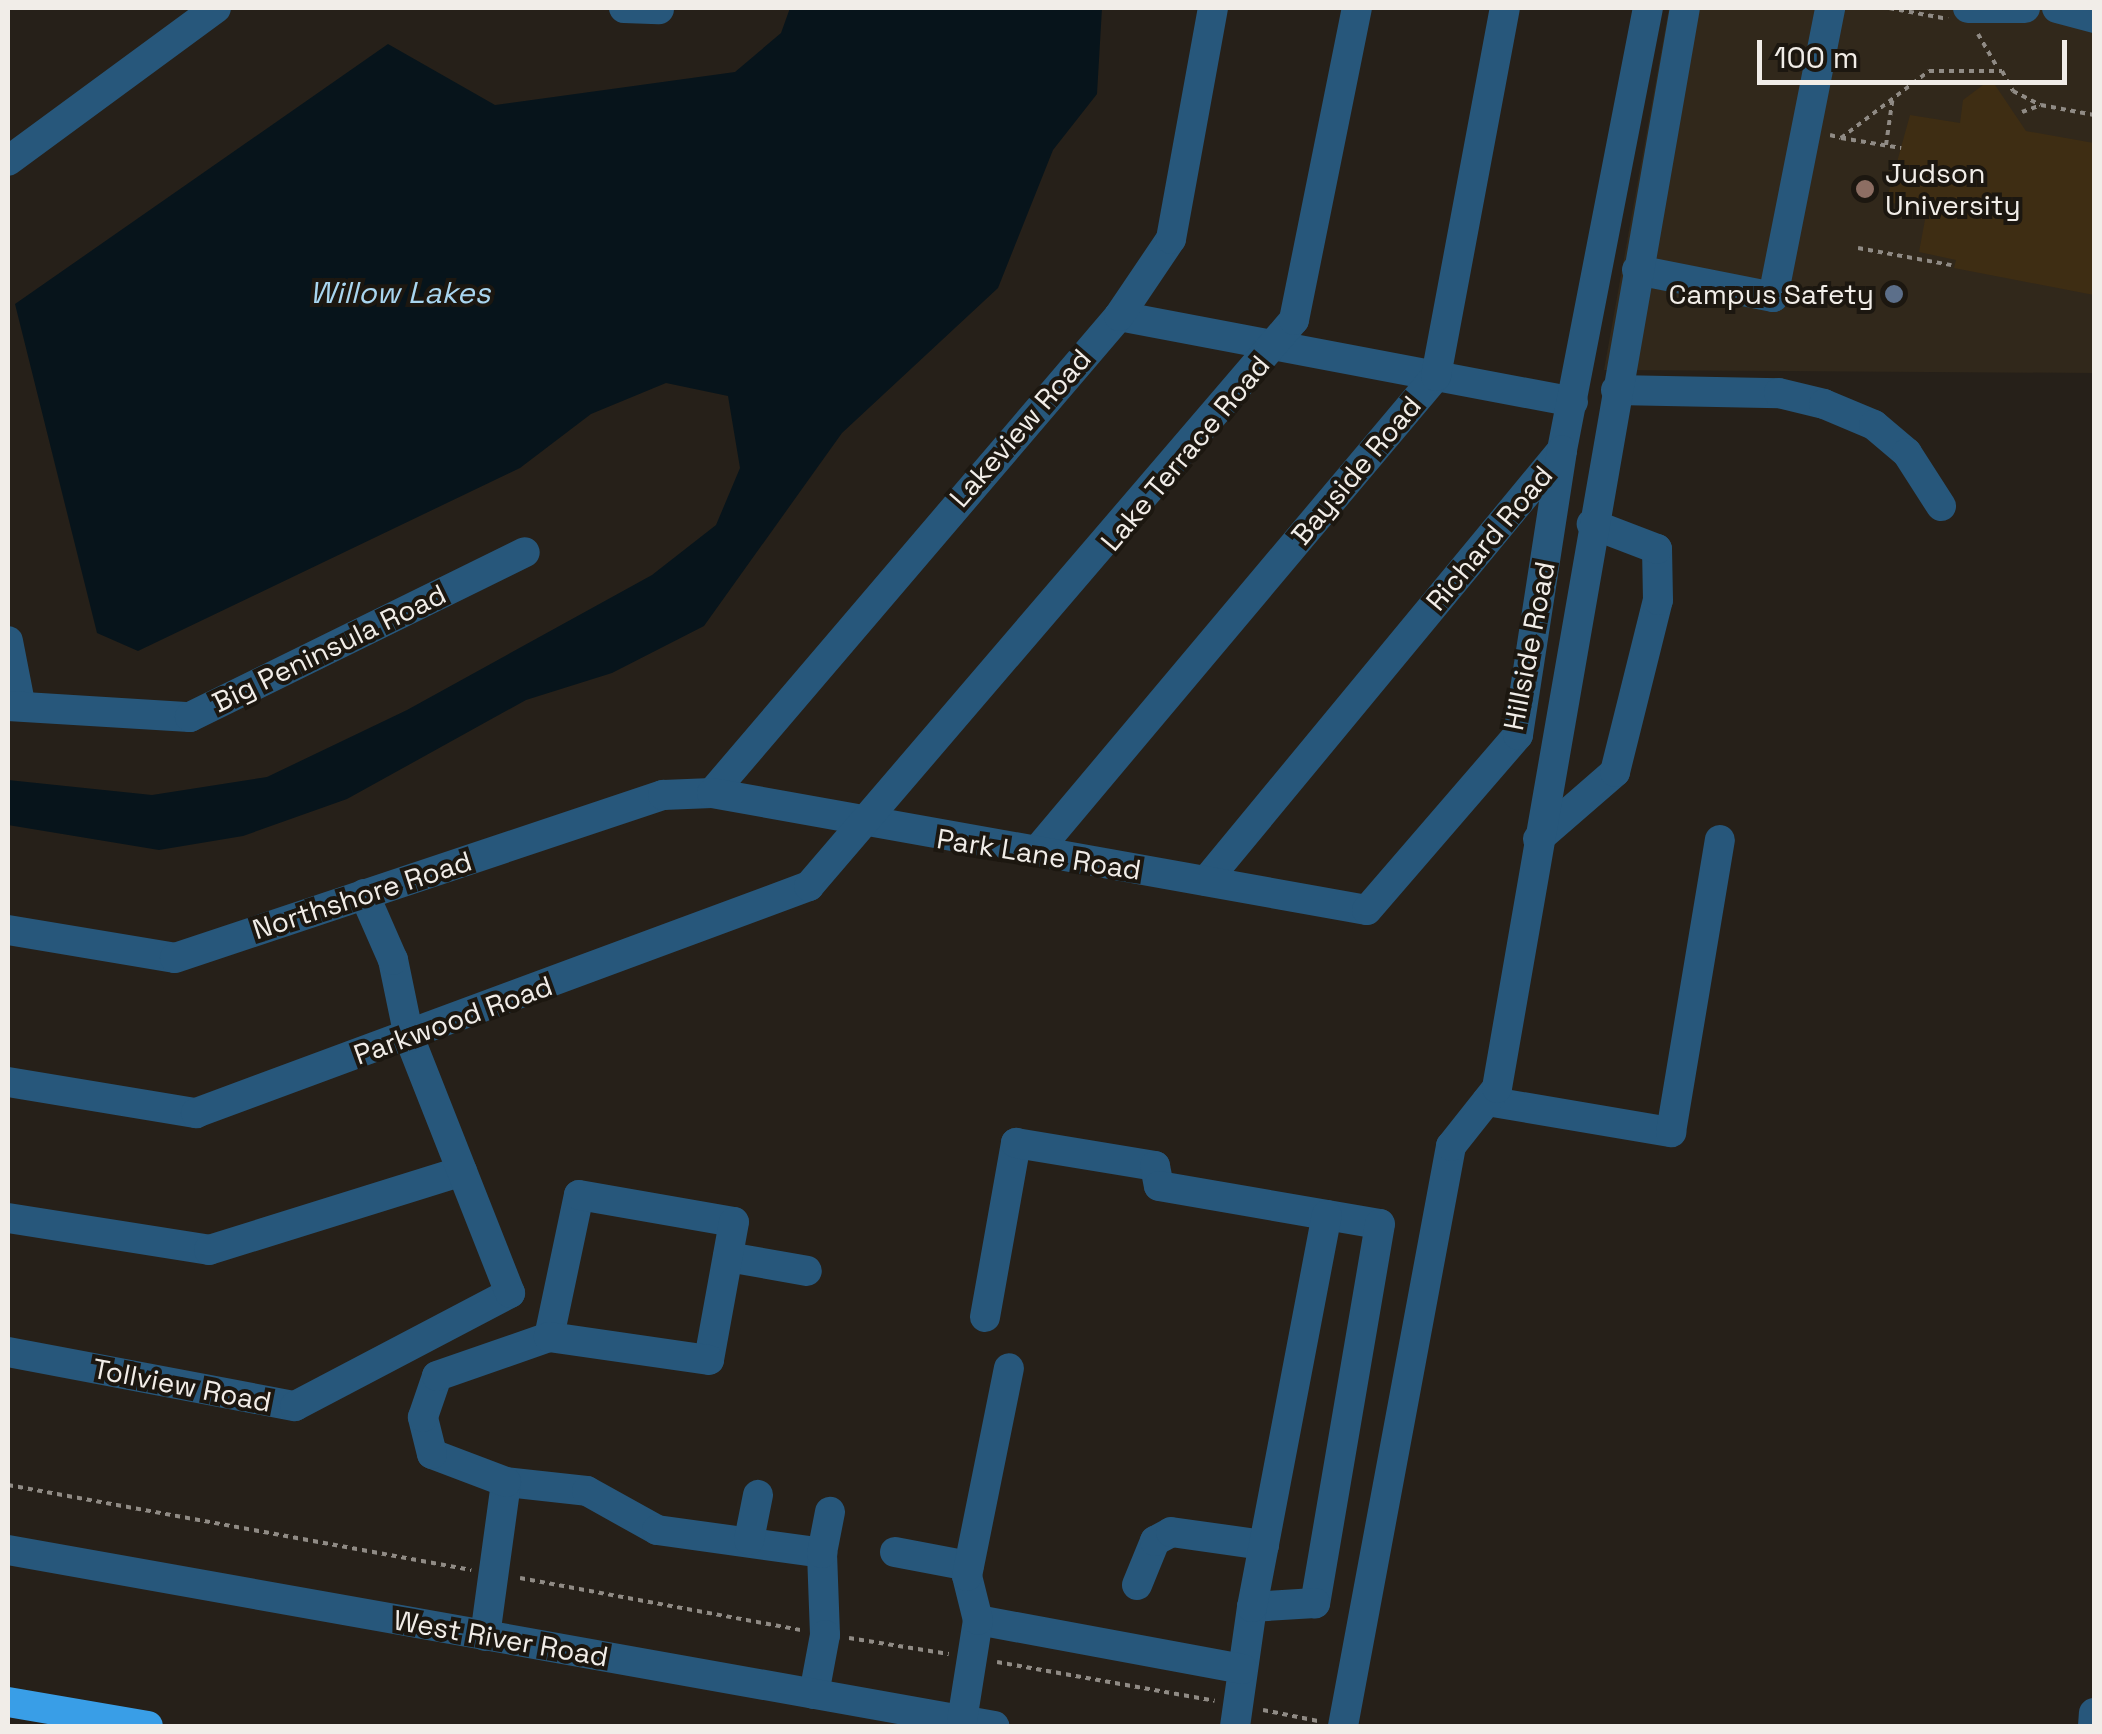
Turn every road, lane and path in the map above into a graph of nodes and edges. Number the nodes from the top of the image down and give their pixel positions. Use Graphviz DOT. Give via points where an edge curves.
graph roads {
  1 [pos="216,8"];
  2 [pos="624,8"];
  3 [pos="1213,8"];
  4 [pos="1356,8"];
  5 [pos="1505,8"];
  6 [pos="1648,8"];
  7 [pos="1685,8"];
  8 [pos="1830,8"];
  9 [pos="1968,8"];
  10 [pos="2025,8"];
  11 [pos="2057,8"];
  12 [pos="659,9"];
  13 [pos="2094,18"];
  14 [pos="1893,96"];
  15 [pos="2041,105"];
  16 [pos="2022,112"];
  17 [pos="2094,115"];
  18 [pos="1806,129"];
  19 [pos="1842,138"];
  20 [pos="1886,144"];
  21 [pos="1901,148"];
  22 [pos="8,161"];
  23 [pos="1858,248"];
  24 [pos="1951,265"];
  25 [pos="1637,270"];
  26 [pos="1119,316"];
  27 [pos="1276,345"];
  28 [pos="1436,376"];
  29 [pos="1616,390"];
  30 [pos="1572,402"];
  31 [pos="1562,450"];
  32 [pos="1941,506"];
  33 [pos="1592,524"];
  34 [pos="525,552"];
  35 [pos="8,641"];
  36 [pos="14,705"];
  37 [pos="712,793"];
  38 [pos="868,828"];
  39 [pos="1538,840"];
  40 [pos="1720,840"];
  41 [pos="1036,852"];
  42 [pos="1206,882"];
  43 [pos="364,894"];
  44 [pos="1367,910"];
  45 [pos="8,930"];
  46 [pos="410,1037"];
  47 [pos="8,1082"];
  48 [pos="1487,1101"];
  49 [pos="462,1170"];
  50 [pos="1326,1214"];
  51 [pos="8,1218"];
  52 [pos="728,1258"];
  53 [pos="807,1272"];
  54 [pos="985,1317"];
  55 [pos="550,1336"];
  56 [pos="8,1352"];
  57 [pos="1009,1368"];
  58 [pos="506,1482"];
  59 [pos="8,1485"];
  60 [pos="758,1494"];
  61 [pos="830,1512"];
  62 [pos="749,1540"];
  63 [pos="1264,1545"];
  64 [pos="8,1550"];
  65 [pos="895,1552"];
  66 [pos="822,1553"];
  67 [pos="969,1566"];
  68 [pos="492,1574"];
  69 [pos="1137,1585"];
  70 [pos="1252,1607"];
  71 [pos="978,1620"];
  72 [pos="825,1634"];
  73 [pos="485,1636"];
  74 [pos="971,1658"];
  75 [pos="1242,1669"];
  76 [pos="814,1694"];
  77 [pos="8,1702"];
  78 [pos="2094,1713"];
  79 [pos="1236,1716"];
  80 [pos="962,1721"];
  81 [pos="148,1726"];
  82 [pos="994,1726"];
  83 [pos="1344,1726"];
  84 [pos="2092,1726"];
  1 -- 22 [label="street"];
  2 -- 12 [label="street"];
  3 -- 26 [label="street, Lakeview Road" via="1171,239"];
  4 -- 27 [label="street, Lake Terrace Road" via="1308,281"];
  5 -- 28 [label="street, Bayside Road"];
  6 -- 30 [label="street, Richard Road"];
  7 -- 25 [label="street"];
  8 -- 18 [label="street"];
  9 -- 10 [label="street"];
  11 -- 13 [label="street"];
  14 -- 15 [label="path" via="1929,71 1989,68"];
  14 -- 19 [label="path"];
  14 -- 20 [label="path"];
  15 -- 16 [label="path"];
  15 -- 17 [label="path"];
  18 -- 19 [label="path"];
  18 -- 25 [label="street" via="1774,298"];
  19 -- 20 [label="path"];
  20 -- 21 [label="path"];
  23 -- 24 [label="path"];
  25 -- 29 [label="street"];
  26 -- 27 [label="street"];
  26 -- 37 [label="street, Lakeview Road"];
  27 -- 28 [label="street"];
  27 -- 38 [label="street, Lake Terrace Road"];
  28 -- 30 [label="street"];
  28 -- 41 [label="street, Bayside Road"];
  29 -- 32 [label="street" via="1779,394 1824,404 1907,452"];
  29 -- 33 [label="street"];
  30 -- 31 [label="street, Richard Road"];
  31 -- 42 [label="street, Richard Road"];
  31 -- 44 [label="street, Hillside Road" via="1518,735"];
  33 -- 39 [label="street"];
  33 -- 39 [label="street" via="1657,549 1658,600 1615,772"];
  34 -- 36 [label="street, Big Peninsula Road" via="190,717"];
  35 -- 36 [label="street"];
  37 -- 38 [label="street, Park Lane Road"];
  37 -- 43 [label="street, Northshore Road" via="663,795"];
  38 -- 41 [label="street, Park Lane Road"];
  38 -- 46 [label="street, Parkwood Road" via="810,886"];
  39 -- 48 [label="street"];
  40 -- 48 [label="street" via="1670,1132"];
  41 -- 42 [label="street, Park Lane Road"];
  42 -- 44 [label="street, Park Lane Road"];
  43 -- 45 [label="street, Northshore Road" via="175,958"];
  43 -- 46 [label="street" via="394,960"];
  46 -- 47 [label="street, Parkwood Road" via="196,1113"];
  46 -- 49 [label="street"];
  48 -- 83 [label="street" via="1450,1146"];
  49 -- 51 [label="street" via="210,1250"];
  49 -- 56 [label="street, Tollview Road" via="510,1293 296,1406"];
  50 -- 54 [label="street" via="1159,1186 1155,1166 1016,1142"];
  50 -- 63 [label="street"];
  50 -- 70 [label="street" via="1380,1224 1315,1603"];
  52 -- 53 [label="street"];
  52 -- 55 [label="street" via="709,1360"];
  52 -- 55 [label="street" via="734,1222 579,1195"];
  55 -- 58 [label="street" via="438,1376 423,1417 432,1454"];
  57 -- 67 [label="street"];
  58 -- 62 [label="street" via="587,1490 657,1530"];
  58 -- 68 [label="street"];
  59 -- 68 [label="path"];
  60 -- 62 [label="street"];
  61 -- 66 [label="street"];
  62 -- 66 [label="street"];
  63 -- 69 [label="street" via="1171,1532 1155,1541"];
  63 -- 70 [label="street"];
  64 -- 73 [label="street, West River Road"];
  65 -- 67 [label="street"];
  66 -- 72 [label="street"];
  67 -- 71 [label="street"];
  68 -- 72 [label="path"];
  68 -- 73 [label="street"];
  70 -- 75 [label="street"];
  71 -- 74 [label="street"];
  71 -- 75 [label="street"];
  72 -- 74 [label="path"];
  72 -- 76 [label="street"];
  73 -- 76 [label="street, West River Road"];
  74 -- 79 [label="path"];
  74 -- 80 [label="street"];
  75 -- 79 [label="street"];
  76 -- 80 [label="street, West River Road"];
  77 -- 81 [label="highway"];
  78 -- 84 [label="street"];
  79 -- 83 [label="path"];
  80 -- 82 [label="street, West River Road"];
}
